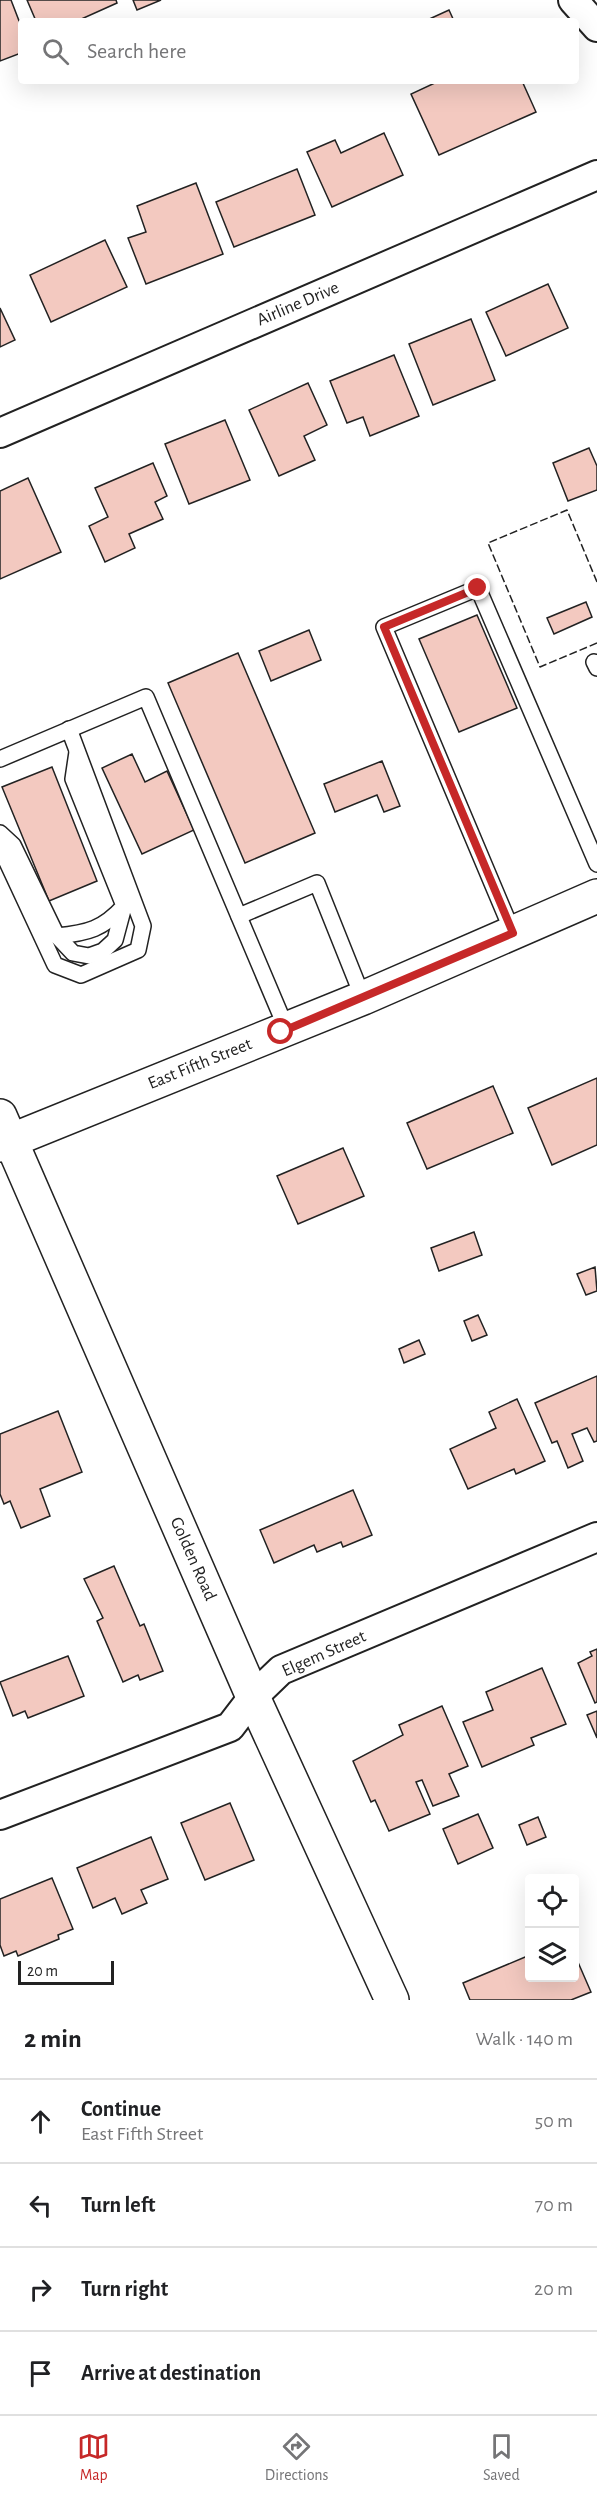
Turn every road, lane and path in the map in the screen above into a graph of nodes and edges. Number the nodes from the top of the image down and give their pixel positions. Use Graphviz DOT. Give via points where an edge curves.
graph roads {
  1 [pos="573,0"];
  2 [pos="597,27"];
  3 [pos="597,175"];
  4 [pos="0,433"];
  5 [pos="69,729"];
  6 [pos="77,750"];
  7 [pos="0,759"];
  8 [pos="0,833"];
  9 [pos="0,847"];
  10 [pos="597,864"];
  11 [pos="597,896"];
  12 [pos="124,906"];
  13 [pos="239,916"];
  14 [pos="513,933"];
  15 [pos="57,936"];
  16 [pos="363,998"];
  17 [pos="287,1030"];
  18 [pos="4,1134"];
  19 [pos="597,1537"];
  20 [pos="253,1697"];
  21 [pos="0,1815"];
  22 [pos="392,2000"];
  1 -- 2 [label="street"];
  3 -- 4 [label="street, Airline Drive"];
  5 -- 6 [label="lane"];
  5 -- 7 [label="lane"];
  5 -- 13 [label="lane" via="146,697"];
  6 -- 9 [label="lane" via="143,926 138,950 81,975 55,965"];
  6 -- 12 [label="lane" via="73,779"];
  8 -- 15 [label="lane" via="13,845"];
  10 -- 14 [label="lane" via="478,588 384,627"];
  11 -- 14 [label="street, East Fifth Street"];
  12 -- 15 [label="lane" via="109,922 83,934"];
  12 -- 15 [label="lane" via="115,940 103,951 89,956 73,953"];
  13 -- 16 [label="lane" via="317,883"];
  13 -- 17 [label="lane"];
  14 -- 16 [label="street, East Fifth Street"];
  16 -- 17 [label="street, East Fifth Street"];
  17 -- 18 [label="street, East Fifth Street"];
  18 -- 20 [label="street, Golden Road"];
  19 -- 20 [label="street, Elgem Street" via="281,1670"];
  20 -- 21 [label="street, Elgem Street" via="230,1727"];
  20 -- 22 [label="street, Golden Road"];
}
